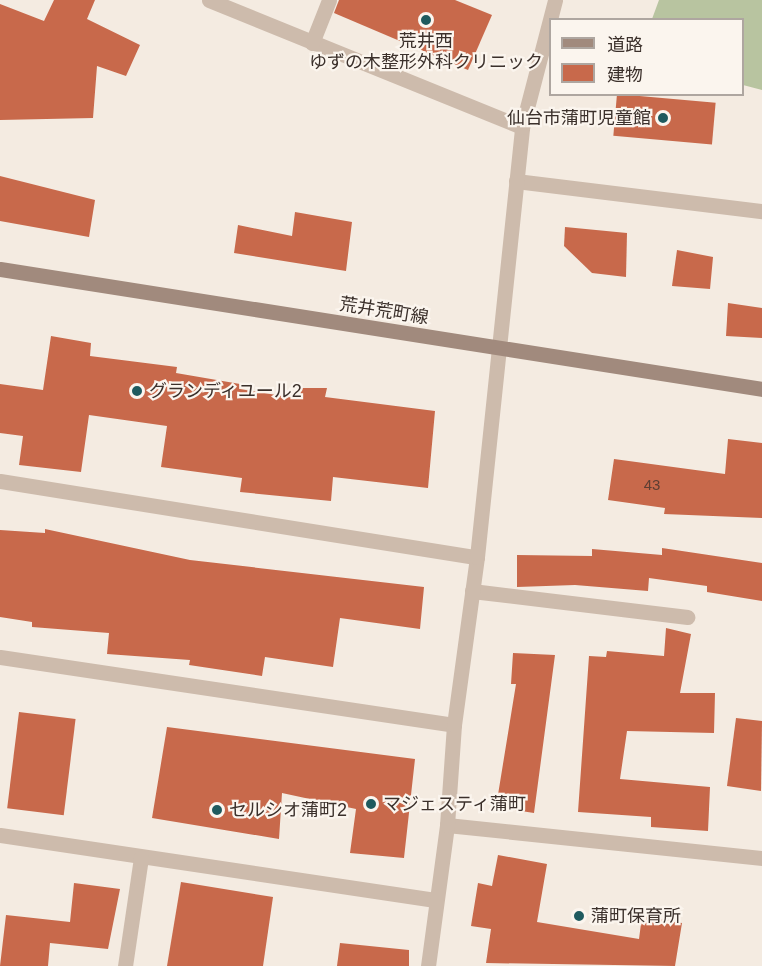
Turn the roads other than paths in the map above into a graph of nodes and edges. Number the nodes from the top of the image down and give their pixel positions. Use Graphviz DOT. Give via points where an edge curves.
graph roads {
  1 [pos="210,0"];
  2 [pos="329,0"];
  3 [pos="555,0"];
  4 [pos="550,18"];
  5 [pos="549,23"];
  6 [pos="312,43"];
  7 [pos="522,127"];
  8 [pos="516,181"];
  9 [pos="762,211"];
  10 [pos="0,270"];
  11 [pos="496,349"];
  12 [pos="762,389"];
  13 [pos="0,481"];
  14 [pos="477,557"];
  15 [pos="472,591"];
  16 [pos="687,617"];
  17 [pos="0,657"];
  18 [pos="454,725"];
  19 [pos="447,825"];
  20 [pos="0,835"];
  21 [pos="141,857"];
  22 [pos="762,858"];
  23 [pos="435,900"];
  24 [pos="126,966"];
  25 [pos="428,966"];
  1 -- 6 [label="street"];
  2 -- 6 [label="street"];
  3 -- 4 [label="street"];
  5 -- 7 [label="street"];
  6 -- 7 [label="street"];
  7 -- 8 [label="street"];
  8 -- 9 [label="street"];
  8 -- 11 [label="street"];
  10 -- 11 [label="main road, 荒井荒町線"];
  11 -- 12 [label="main road, 荒井荒町線"];
  11 -- 14 [label="street"];
  13 -- 14 [label="street"];
  14 -- 15 [label="street"];
  15 -- 16 [label="street"];
  15 -- 18 [label="street"];
  17 -- 18 [label="street"];
  18 -- 19 [label="street"];
  19 -- 22 [label="street"];
  19 -- 23 [label="street"];
  20 -- 21 [label="street"];
  21 -- 23 [label="street"];
  21 -- 24 [label="street"];
  23 -- 25 [label="street"];
}
